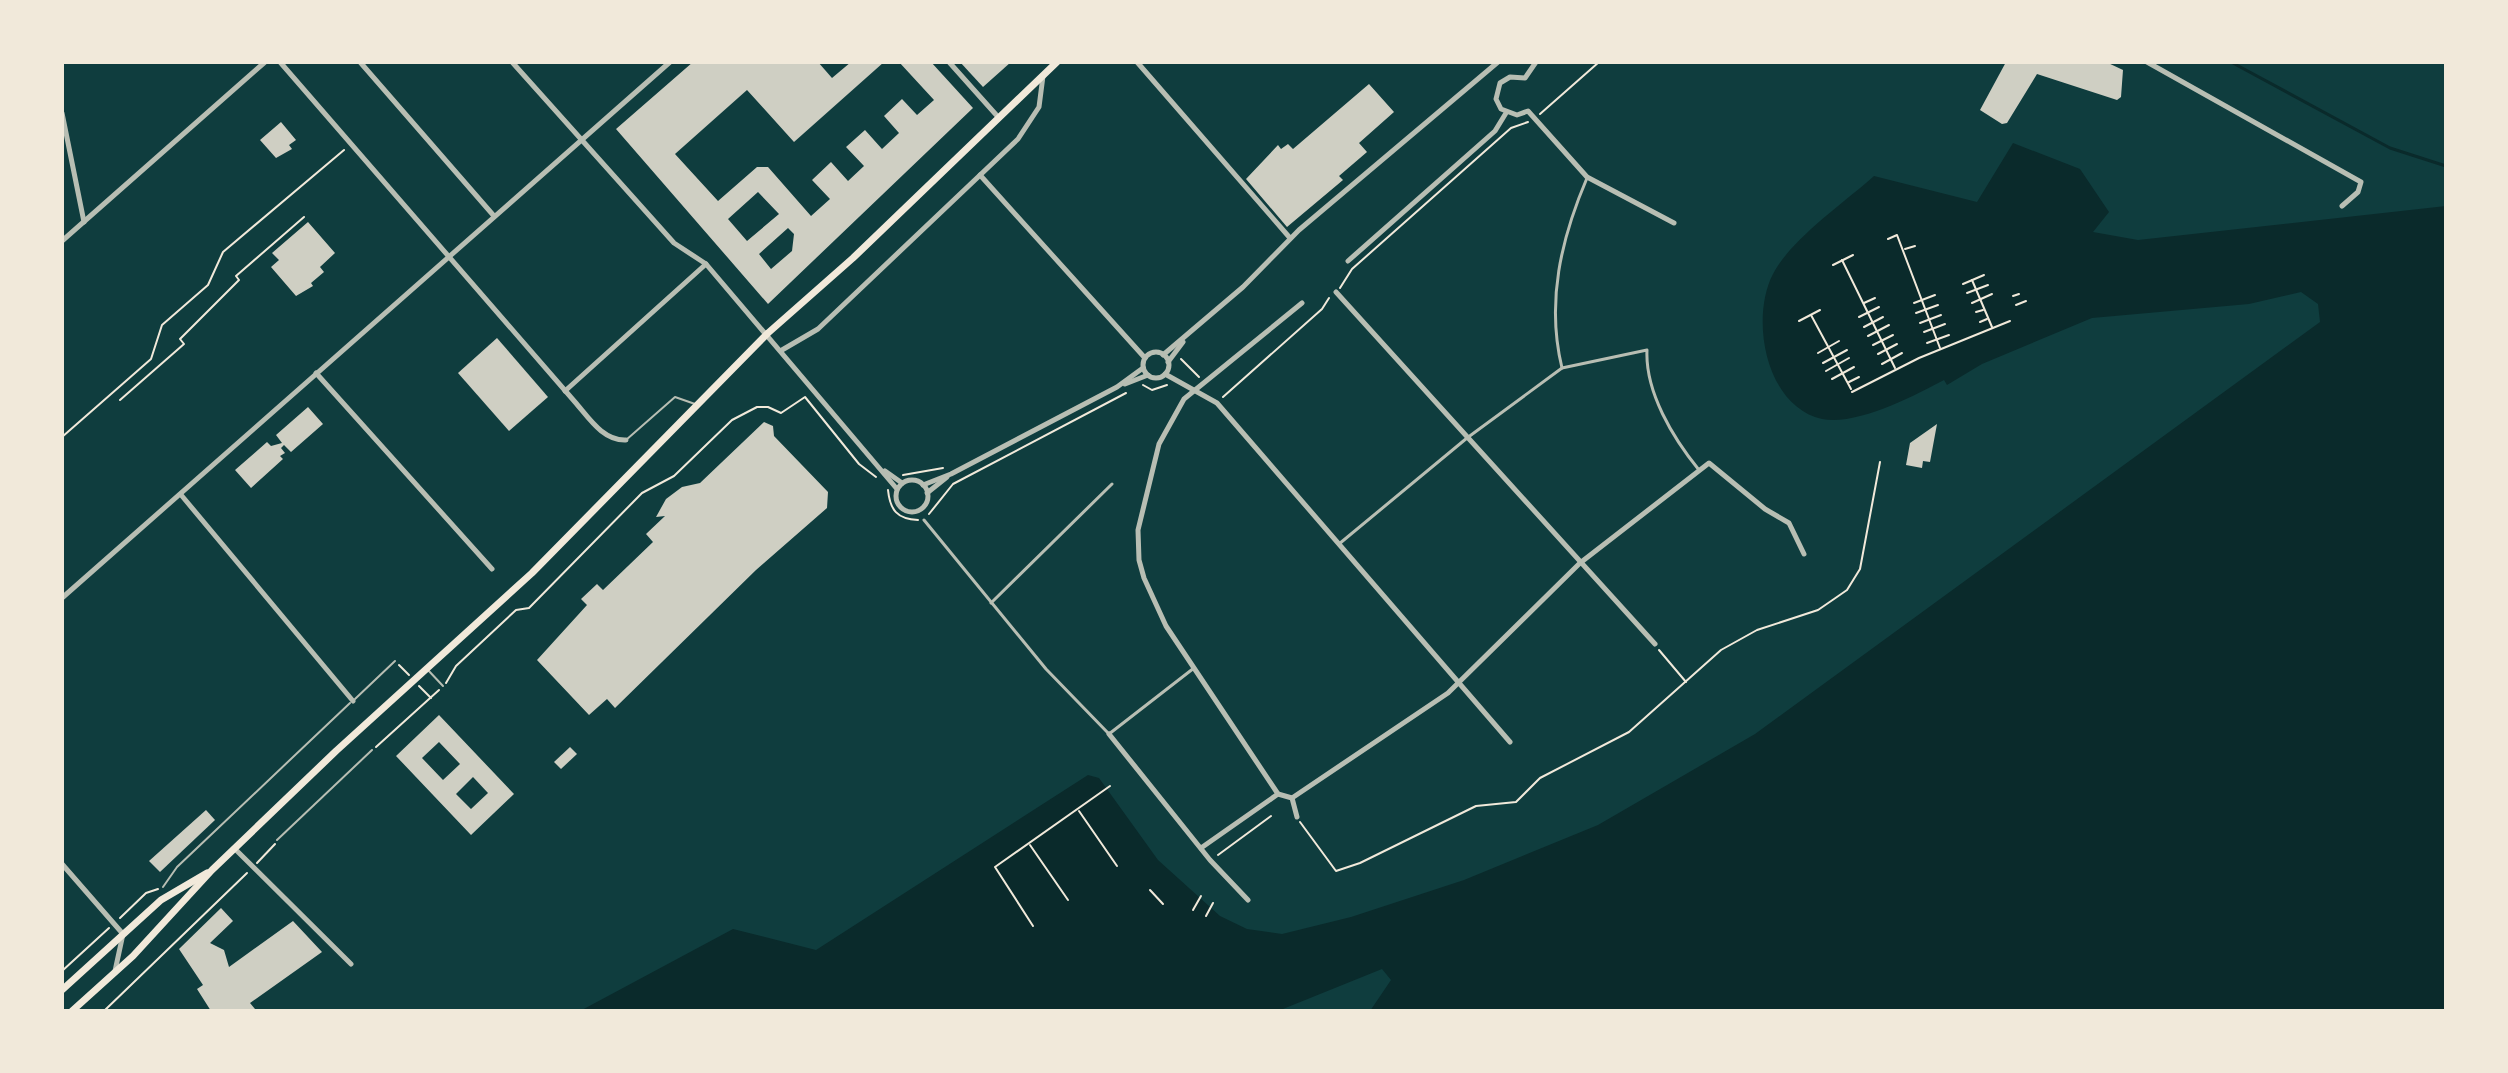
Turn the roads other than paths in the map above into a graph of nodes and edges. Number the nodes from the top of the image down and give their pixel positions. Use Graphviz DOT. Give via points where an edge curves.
graph roads {
  1 [pos="265,62"];
  2 [pos="280,62"];
  3 [pos="360,62"];
  4 [pos="513,62"];
  5 [pos="670,62"];
  6 [pos="949,62"];
  7 [pos="1057,62"];
  8 [pos="1137,62"];
  9 [pos="1498,62"];
  10 [pos="1536,62"];
  11 [pos="2147,62"];
  12 [pos="1043,76"];
  13 [pos="62,113"];
  14 [pos="1506,113"];
  15 [pos="1000,119"];
  16 [pos="581,140"];
  17 [pos="980,175"];
  18 [pos="1587,177"];
  19 [pos="2342,206"];
  20 [pos="494,216"];
  21 [pos="84,222"];
  22 [pos="1674,223"];
  23 [pos="1290,238"];
  24 [pos="62,241"];
  25 [pos="451,257"];
  26 [pos="1348,261"];
  27 [pos="706,264"];
  28 [pos="1336,292"];
  29 [pos="1302,303"];
  30 [pos="768,333"];
  31 [pos="1186,338"];
  32 [pos="782,350"];
  33 [pos="1163,355"];
  34 [pos="1145,358"];
  35 [pos="1168,362"];
  36 [pos="1143,368"];
  37 [pos="1562,368"];
  38 [pos="316,373"];
  39 [pos="1165,374"];
  40 [pos="1148,375"];
  41 [pos="1117,387"];
  42 [pos="1198,390"];
  43 [pos="565,391"];
  44 [pos="696,404"];
  45 [pos="1467,438"];
  46 [pos="626,440"];
  47 [pos="881,469"];
  48 [pos="1699,471"];
  49 [pos="951,474"];
  50 [pos="902,483"];
  51 [pos="1112,484"];
  52 [pos="923,485"];
  53 [pos="897,489"];
  54 [pos="927,493"];
  55 [pos="182,496"];
  56 [pos="924,520"];
  57 [pos="1339,544"];
  58 [pos="1804,554"];
  59 [pos="1580,563"];
  60 [pos="492,569"];
  61 [pos="62,598"];
  62 [pos="991,603"];
  63 [pos="1655,644"];
  64 [pos="395,661"];
  65 [pos="427,668"];
  66 [pos="1194,668"];
  67 [pos="1459,683"];
  68 [pos="443,686"];
  69 [pos="353,701"];
  70 [pos="1109,734"];
  71 [pos="1510,742"];
  72 [pos="372,750"];
  73 [pos="1278,794"];
  74 [pos="1292,798"];
  75 [pos="1297,817"];
  76 [pos="277,840"];
  77 [pos="234,848"];
  78 [pos="1201,848"];
  79 [pos="62,864"];
  80 [pos="212,870"];
  81 [pos="163,887"];
  82 [pos="1248,900"];
  83 [pos="123,934"];
  84 [pos="351,964"];
  85 [pos="115,973"];
  86 [pos="62,990"];
  87 [pos="72,1011"];
  1 -- 21 [label="street"];
  2 -- 25 [label="street"];
  3 -- 20 [label="street"];
  4 -- 16 [label="street"];
  5 -- 16 [label="street"];
  6 -- 15 [label="street"];
  7 -- 12 [label="main road"];
  8 -- 23 [label="street"];
  9 -- 23 [label="street"];
  10 -- 14 [label="street" via="1525,78 1505,79 1496,93"];
  11 -- 19 [label="street" via="2361,182"];
  12 -- 15 [label="main road"];
  12 -- 17 [label="street" via="1039,107 1018,139"];
  13 -- 21 [label="street"];
  14 -- 18 [label="street" via="1528,111"];
  14 -- 26 [label="street" via="1495,131"];
  15 -- 30 [label="main road"];
  16 -- 20 [label="street"];
  16 -- 27 [label="street" via="674,243"];
  17 -- 32 [label="street" via="818,329"];
  17 -- 34 [label="street"];
  18 -- 22 [label="street"];
  18 -- 37 [label="street" via="1557,268 1555,326"];
  20 -- 25 [label="street"];
  21 -- 24 [label="street"];
  23 -- 31 [label="street"];
  25 -- 38 [label="street"];
  25 -- 43 [label="street"];
  27 -- 30 [label="street"];
  27 -- 43 [label="street"];
  28 -- 45 [label="street"];
  29 -- 42 [label="street"];
  30 -- 32 [label="street"];
  30 -- 44 [label="main road"];
  31 -- 33 [label="street"];
  31 -- 35 [label="street"];
  32 -- 47 [label="street"];
  33 -- 34 [label="street"];
  33 -- 35 [label="street"];
  34 -- 36 [label="street"];
  35 -- 39 [label="street"];
  36 -- 40 [label="street"];
  36 -- 41 [label="street"];
  37 -- 45 [label="street"];
  37 -- 48 [label="street" via="1647,350 1663,415"];
  38 -- 55 [label="street"];
  38 -- 60 [label="street"];
  39 -- 40 [label="street"];
  39 -- 42 [label="street"];
  40 -- 41 [label="street"];
  41 -- 49 [label="street"];
  42 -- 57 [label="street" via="1217,403"];
  42 -- 66 [label="street" via="1184,399 1159,444 1142,506 1138,545 1151,597"];
  43 -- 46 [label="street" via="603,433"];
  44 -- 46 [label="lane" via="675,397"];
  44 -- 65 [label="main road" via="532,573"];
  45 -- 57 [label="street"];
  45 -- 59 [label="street"];
  47 -- 50 [label="street"];
  47 -- 53 [label="street"];
  48 -- 58 [label="street" via="1709,463 1789,523"];
  48 -- 59 [label="street"];
  49 -- 52 [label="street"];
  49 -- 54 [label="street"];
  50 -- 52 [label="street"];
  50 -- 53 [label="street"];
  51 -- 62 [label="street"];
  52 -- 54 [label="street"];
  53 -- 54 [label="street" via="899,506 912,512 924,506"];
  55 -- 61 [label="street"];
  55 -- 69 [label="street"];
  56 -- 62 [label="street"];
  57 -- 67 [label="street"];
  59 -- 63 [label="street"];
  59 -- 67 [label="street"];
  62 -- 70 [label="street"];
  64 -- 69 [label="lane"];
  65 -- 68 [label="lane"];
  65 -- 77 [label="main road"];
  66 -- 70 [label="street"];
  66 -- 73 [label="street"];
  67 -- 71 [label="street"];
  67 -- 74 [label="street"];
  69 -- 81 [label="lane" via="177,867"];
  70 -- 78 [label="street"];
  72 -- 76 [label="lane"];
  73 -- 74 [label="street"];
  73 -- 78 [label="street"];
  74 -- 75 [label="street"];
  77 -- 80 [label="main road"];
  77 -- 84 [label="street"];
  78 -- 82 [label="street"];
  79 -- 83 [label="street"];
  80 -- 83 [label="main road" via="161,900"];
  80 -- 85 [label="main road"];
  83 -- 85 [label="street"];
  83 -- 86 [label="main road"];
  85 -- 87 [label="main road"];
}
